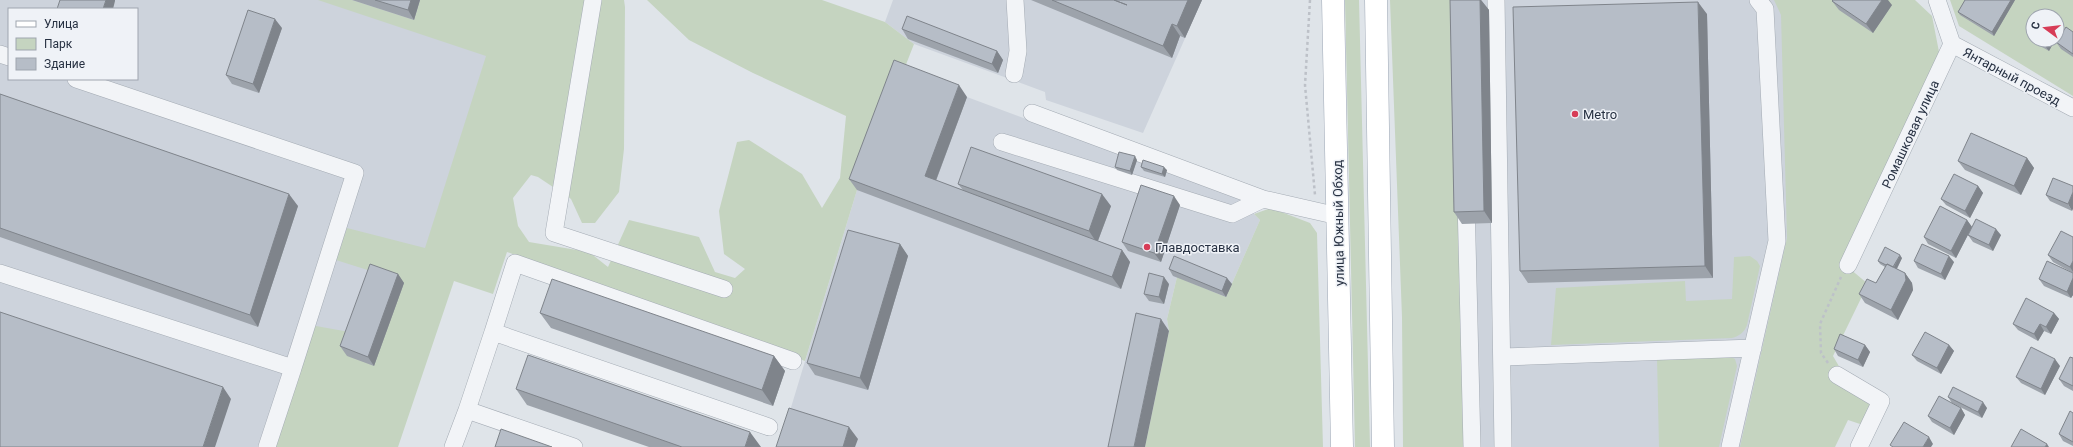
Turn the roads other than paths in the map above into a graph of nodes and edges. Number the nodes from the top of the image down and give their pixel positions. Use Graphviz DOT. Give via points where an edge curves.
graph roads {
  1 [pos="593,0"];
  2 [pos="1015,0"];
  3 [pos="1333,0"];
  4 [pos="1376,0"];
  5 [pos="1496,0"];
  6 [pos="1758,0"];
  7 [pos="1937,0"];
  8 [pos="1952,44"];
  9 [pos="1014,74"];
  10 [pos="79,80"];
  11 [pos="2073,108"];
  12 [pos="1032,113"];
  13 [pos="1002,142"];
  14 [pos="1466,184"];
  15 [pos="1263,199"];
  16 [pos="1338,216"];
  17 [pos="1848,265"];
  18 [pos="0,273"];
  19 [pos="724,290"];
  20 [pos="493,332"];
  21 [pos="1753,348"];
  22 [pos="1502,357"];
  23 [pos="793,361"];
  24 [pos="293,368"];
  25 [pos="1837,375"];
  26 [pos="467,410"];
  27 [pos="769,427"];
  28 [pos="267,447"];
  29 [pos="453,447"];
  30 [pos="574,447"];
  31 [pos="1342,447"];
  32 [pos="1383,447"];
  33 [pos="1472,447"];
  34 [pos="1503,447"];
  35 [pos="1730,447"];
  36 [pos="1859,447"];
  1 -- 19 [label="street" via="554,233"];
  2 -- 9 [label="street" via="1018,51"];
  3 -- 16 [label="main road, улица Южный Обход"];
  4 -- 32 [label="main road"];
  5 -- 22 [label="street"];
  6 -- 21 [label="street" via="1765,9 1777,241"];
  7 -- 8 [label="street"];
  8 -- 11 [label="street, Янтарный проезд"];
  8 -- 17 [label="street, Ромашковая улица"];
  10 -- 24 [label="street" via="356,173"];
  12 -- 15 [label="street"];
  13 -- 15 [label="street" via="1232,214"];
  14 -- 33 [label="street"];
  15 -- 16 [label="street"];
  16 -- 31 [label="main road, улица Южный Обход"];
  18 -- 24 [label="street"];
  20 -- 23 [label="street" via="516,263"];
  20 -- 26 [label="street"];
  20 -- 27 [label="street"];
  21 -- 22 [label="street"];
  21 -- 35 [label="street"];
  22 -- 34 [label="street"];
  24 -- 28 [label="street"];
  25 -- 36 [label="street" via="1881,401"];
  26 -- 29 [label="street"];
  26 -- 30 [label="street"];
}
